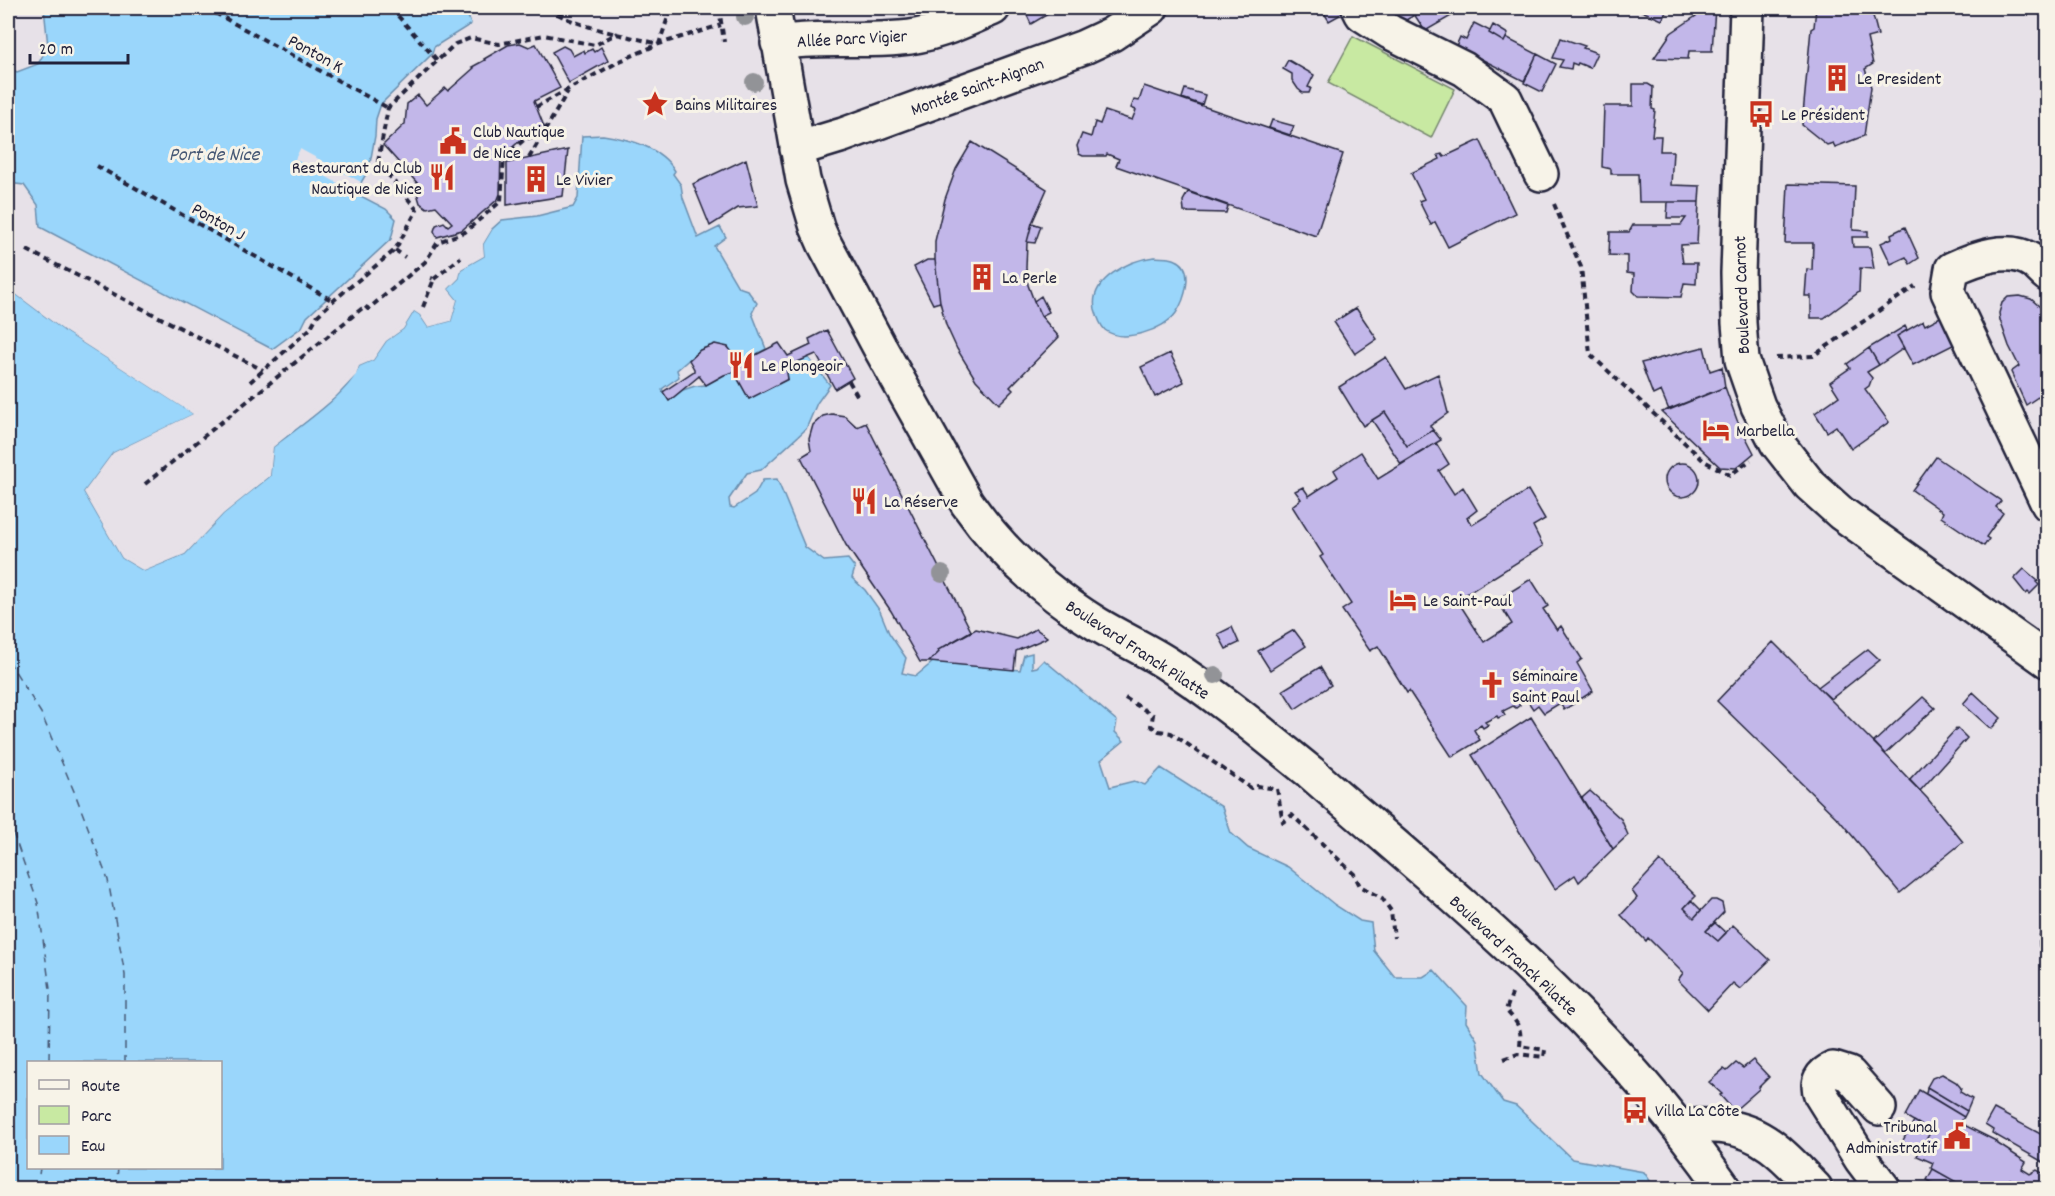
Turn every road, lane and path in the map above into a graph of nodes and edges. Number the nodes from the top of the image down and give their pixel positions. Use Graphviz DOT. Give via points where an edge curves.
graph roads {
  1 [pos="206,8"];
  2 [pos="391,8"];
  3 [pos="549,8"];
  4 [pos="671,8"];
  5 [pos="719,8"];
  6 [pos="772,8"];
  7 [pos="993,8"];
  8 [pos="1150,8"];
  9 [pos="1359,8"];
  10 [pos="1747,8"];
  11 [pos="721,25"];
  12 [pos="618,33"];
  13 [pos="724,42"];
  14 [pos="778,43"];
  15 [pos="659,44"];
  16 [pos="437,60"];
  17 [pos="568,91"];
  18 [pos="536,107"];
  19 [pos="388,108"];
  20 [pos="544,133"];
  21 [pos="797,148"];
  22 [pos="529,159"];
  23 [pos="97,166"];
  24 [pos="1541,174"];
  25 [pos="27,250"];
  26 [pos="395,250"];
  27 [pos="405,257"];
  28 [pos="461,257"];
  29 [pos="1952,269"];
  30 [pos="2048,275"];
  31 [pos="333,301"];
  32 [pos="423,307"];
  33 [pos="1742,360"];
  34 [pos="263,370"];
  35 [pos="849,381"];
  36 [pos="250,382"];
  37 [pos="858,397"];
  38 [pos="1777,443"];
  39 [pos="145,484"];
  40 [pos="2048,504"];
  41 [pos="2048,662"];
  42 [pos="1125,698"];
  43 [pos="1258,786"];
  44 [pos="1277,789"];
  45 [pos="2048,922"];
  46 [pos="1394,938"];
  47 [pos="2048,967"];
  48 [pos="1506,1010"];
  49 [pos="1504,1059"];
  50 [pos="1879,1108"];
  51 [pos="1678,1126"];
  52 [pos="1724,1188"];
  53 [pos="1815,1188"];
  54 [pos="1883,1188"];
  1 -- 19 [label="path, Ponton K"];
  2 -- 16 [label="path"];
  3 -- 12 [label="path" via="568,19"];
  4 -- 15 [label="path"];
  5 -- 11 [label="path"];
  6 -- 14 [label="street, Boulevard Franck Pilatte"];
  7 -- 14 [label="street, Allée Parc Vigier" via="951,27 902,38"];
  8 -- 21 [label="street, Montée Saint-Aignan" via="1112,34 1084,46 843,135"];
  9 -- 24 [label="street" via="1390,32 1464,69 1505,99"];
  10 -- 33 [label="street, Boulevard Carnot" via="1738,273"];
  11 -- 13 [label="path"];
  11 -- 15 [label="path"];
  12 -- 15 [label="path"];
  12 -- 16 [label="path" via="595,45 544,35 499,44 471,38 455,44"];
  14 -- 21 [label="street, Boulevard Franck Pilatte"];
  15 -- 17 [label="path"];
  16 -- 19 [label="path"];
  17 -- 18 [label="path"];
  17 -- 20 [label="path"];
  19 -- 26 [label="path" via="378,162 417,210"];
  20 -- 22 [label="path"];
  20 -- 39 [label="path" via="525,139 504,157 501,201 465,232 438,242 425,262"];
  21 -- 51 [label="street, Boulevard Franck Pilatte" via="824,243 968,503 1004,551 1036,582 1096,624 1179,672 1310,772 1553,988"];
  23 -- 31 [label="path, Ponton J"];
  24 -- 38 [label="path" via="1581,267 1590,354 1704,461 1730,475"];
  25 -- 34 [label="path"];
  26 -- 27 [label="path"];
  26 -- 31 [label="path"];
  28 -- 32 [label="path" via="433,278"];
  29 -- 30 [label="street" via="1977,258 2008,253 2033,261"];
  29 -- 33 [label="path" via="1929,276 1813,356"];
  29 -- 40 [label="street" via="1948,292"];
  31 -- 34 [label="path" via="310,329"];
  33 -- 38 [label="street, Boulevard Carnot" via="1758,406"];
  34 -- 36 [label="path"];
  35 -- 37 [label="path"];
  38 -- 41 [label="street, Boulevard Carnot" via="1810,485 1841,513"];
  42 -- 43 [label="path" via="1154,715 1151,726 1171,733 1251,788"];
  44 -- 46 [label="path" via="1283,822 1292,815 1354,874 1360,886 1382,898 1391,911"];
  45 -- 47 [label="path" via="2042,931 2040,952"];
  48 -- 49 [label="path" via="1519,1025 1520,1046 1545,1050 1544,1057 1518,1054"];
  50 -- 54 [label="street" via="1849,1074 1833,1069 1820,1078 1821,1095"];
  51 -- 52 [label="street, Boulevard Franck Pilatte"];
  51 -- 53 [label="street" via="1726,1126 1751,1134 1775,1146"];
}
